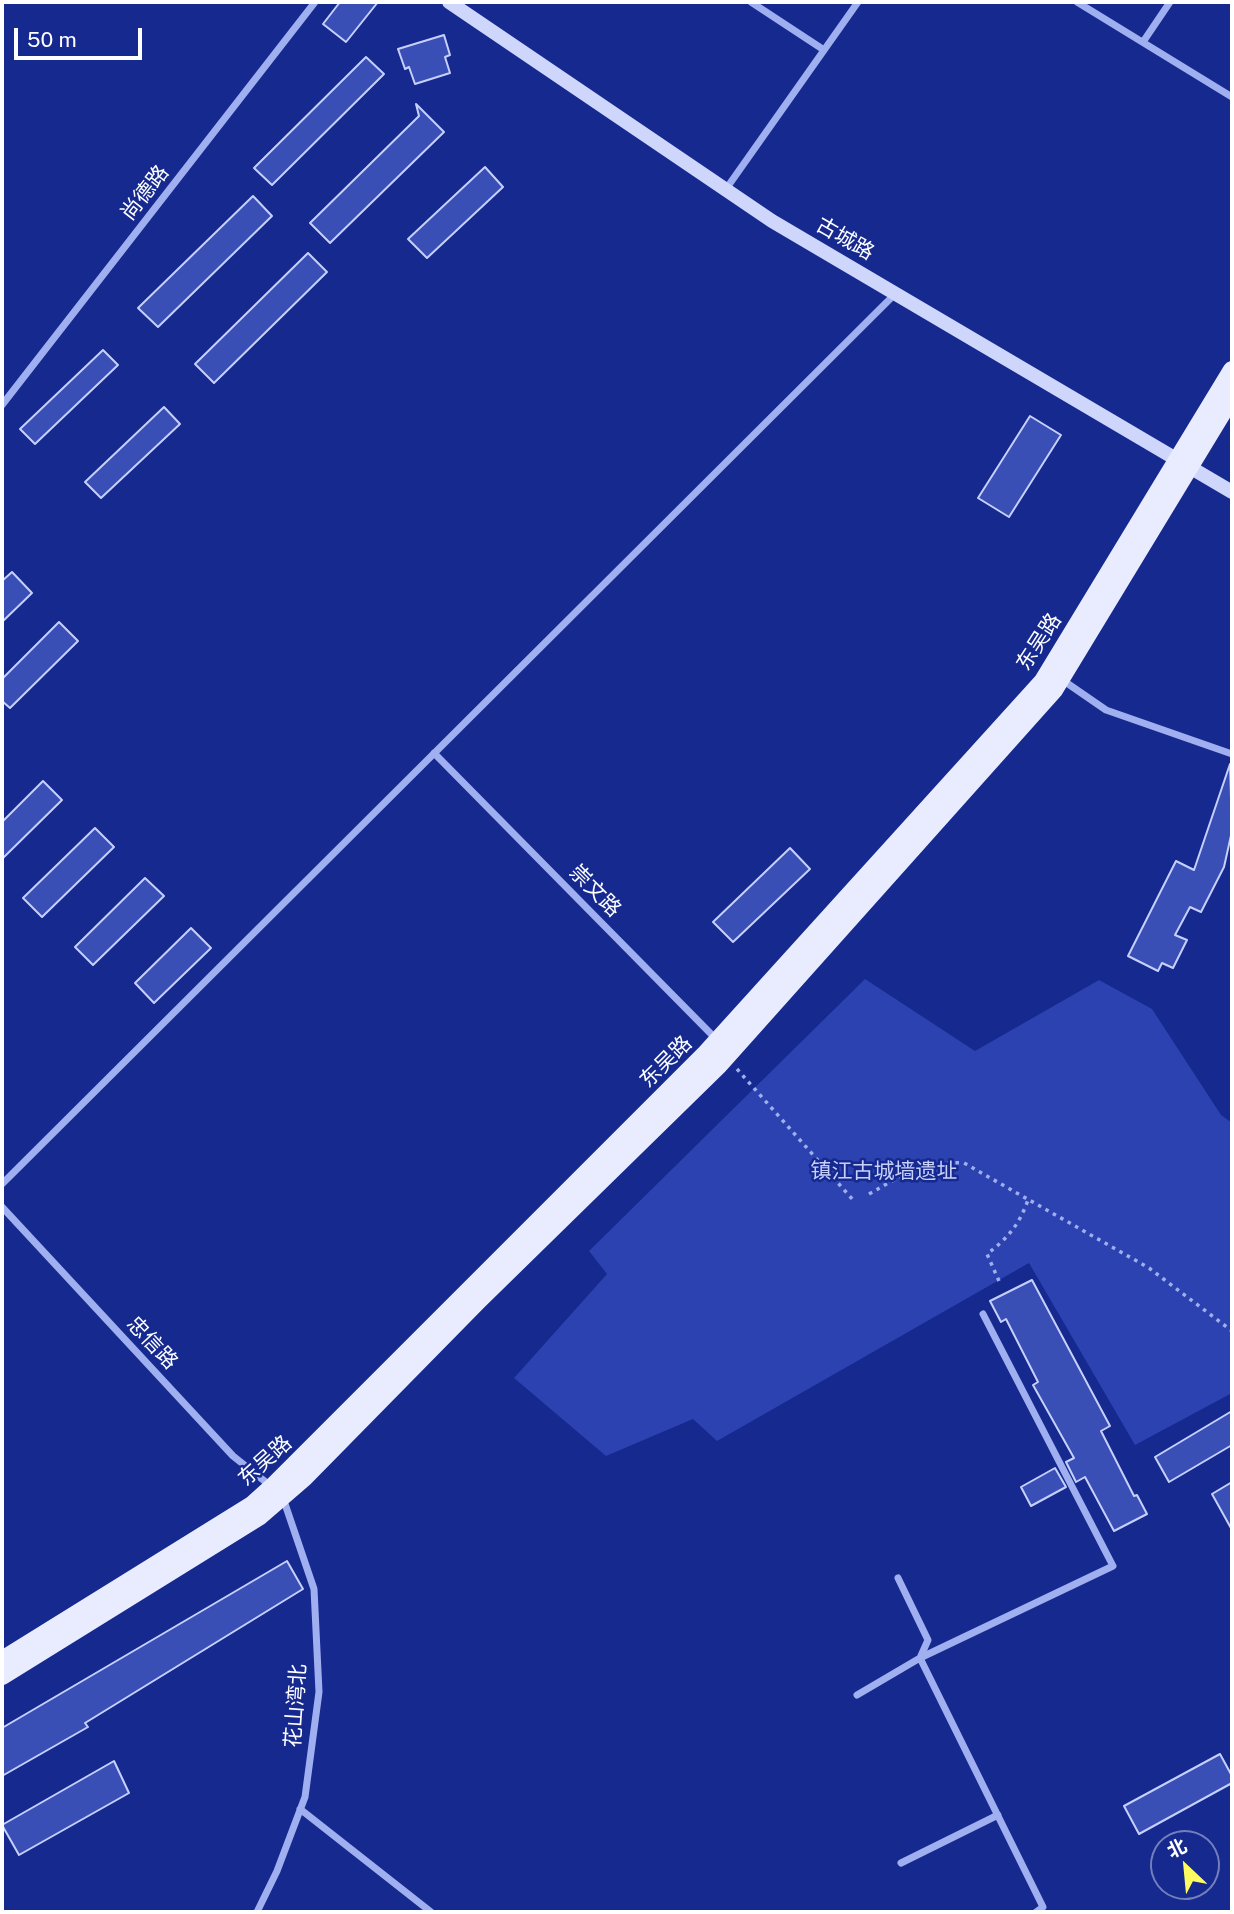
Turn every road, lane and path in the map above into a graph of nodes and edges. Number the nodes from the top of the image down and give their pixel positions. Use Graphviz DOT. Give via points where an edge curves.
graph roads {
  1 [pos="315,2"];
  2 [pos="449,2"];
  3 [pos="751,2"];
  4 [pos="858,2"];
  5 [pos="1077,2"];
  6 [pos="1170,2"];
  7 [pos="1143,42"];
  8 [pos="824,50"];
  9 [pos="1232,97"];
  10 [pos="726,189"];
  11 [pos="896,294"];
  12 [pos="1232,370"];
  13 [pos="1232,397"];
  14 [pos="2,405"];
  15 [pos="1184,463"];
  16 [pos="1232,492"];
  17 [pos="1055,675"];
  18 [pos="434,753"];
  19 [pos="1232,754"];
  20 [pos="725,1050"];
  21 [pos="2,1184"];
  22 [pos="869,1194"];
  23 [pos="1028,1200"];
  24 [pos="854,1201"];
  25 [pos="2,1207"];
  26 [pos="999,1281"];
  27 [pos="983,1314"];
  28 [pos="1232,1331"];
  29 [pos="278,1492"];
  30 [pos="898,1578"];
  31 [pos="920,1658"];
  32 [pos="2,1660"];
  33 [pos="2,1676"];
  34 [pos="857,1695"];
  35 [pos="300,1809"];
  36 [pos="998,1815"];
  37 [pos="901,1863"];
  38 [pos="257,1912"];
  39 [pos="431,1912"];
  40 [pos="1036,1912"];
  1 -- 14 [label="street, 尚德路"];
  2 -- 10 [label="street, 古城路"];
  3 -- 8 [label="street"];
  4 -- 8 [label="street"];
  5 -- 7 [label="street"];
  6 -- 7 [label="street"];
  7 -- 9 [label="street"];
  8 -- 10 [label="street"];
  10 -- 11 [label="street, 古城路"];
  11 -- 15 [label="street, 古城路"];
  11 -- 18 [label="street"];
  12 -- 15 [label="main road, 东吴路"];
  13 -- 15 [label="main road, 东吴路"];
  15 -- 16 [label="street, 古城路"];
  15 -- 17 [label="main road, 东吴路"];
  17 -- 19 [label="street" via="1106,710"];
  17 -- 20 [label="main road, 东吴路"];
  18 -- 20 [label="street, 崇文路"];
  18 -- 21 [label="street"];
  20 -- 24 [label="path"];
  20 -- 29 [label="main road, 东吴路"];
  22 -- 23 [label="path" via="936,1161 964,1163"];
  23 -- 26 [label="path" via="1019,1224 987,1254"];
  23 -- 28 [label="path" via="1149,1268"];
  25 -- 29 [label="street, 忠信路" via="233,1456"];
  27 -- 31 [label="street" via="1113,1566"];
  29 -- 32 [label="main road, 东吴路"];
  29 -- 33 [label="main road, 东吴路" via="260,1516"];
  29 -- 35 [label="street, 花山湾北" via="314,1589 319,1692"];
  30 -- 31 [label="street" via="928,1640"];
  31 -- 34 [label="street"];
  31 -- 36 [label="street"];
  35 -- 38 [label="street, 花山湾北"];
  35 -- 39 [label="street"];
  36 -- 37 [label="street"];
  36 -- 40 [label="street" via="1043,1908"];
}
